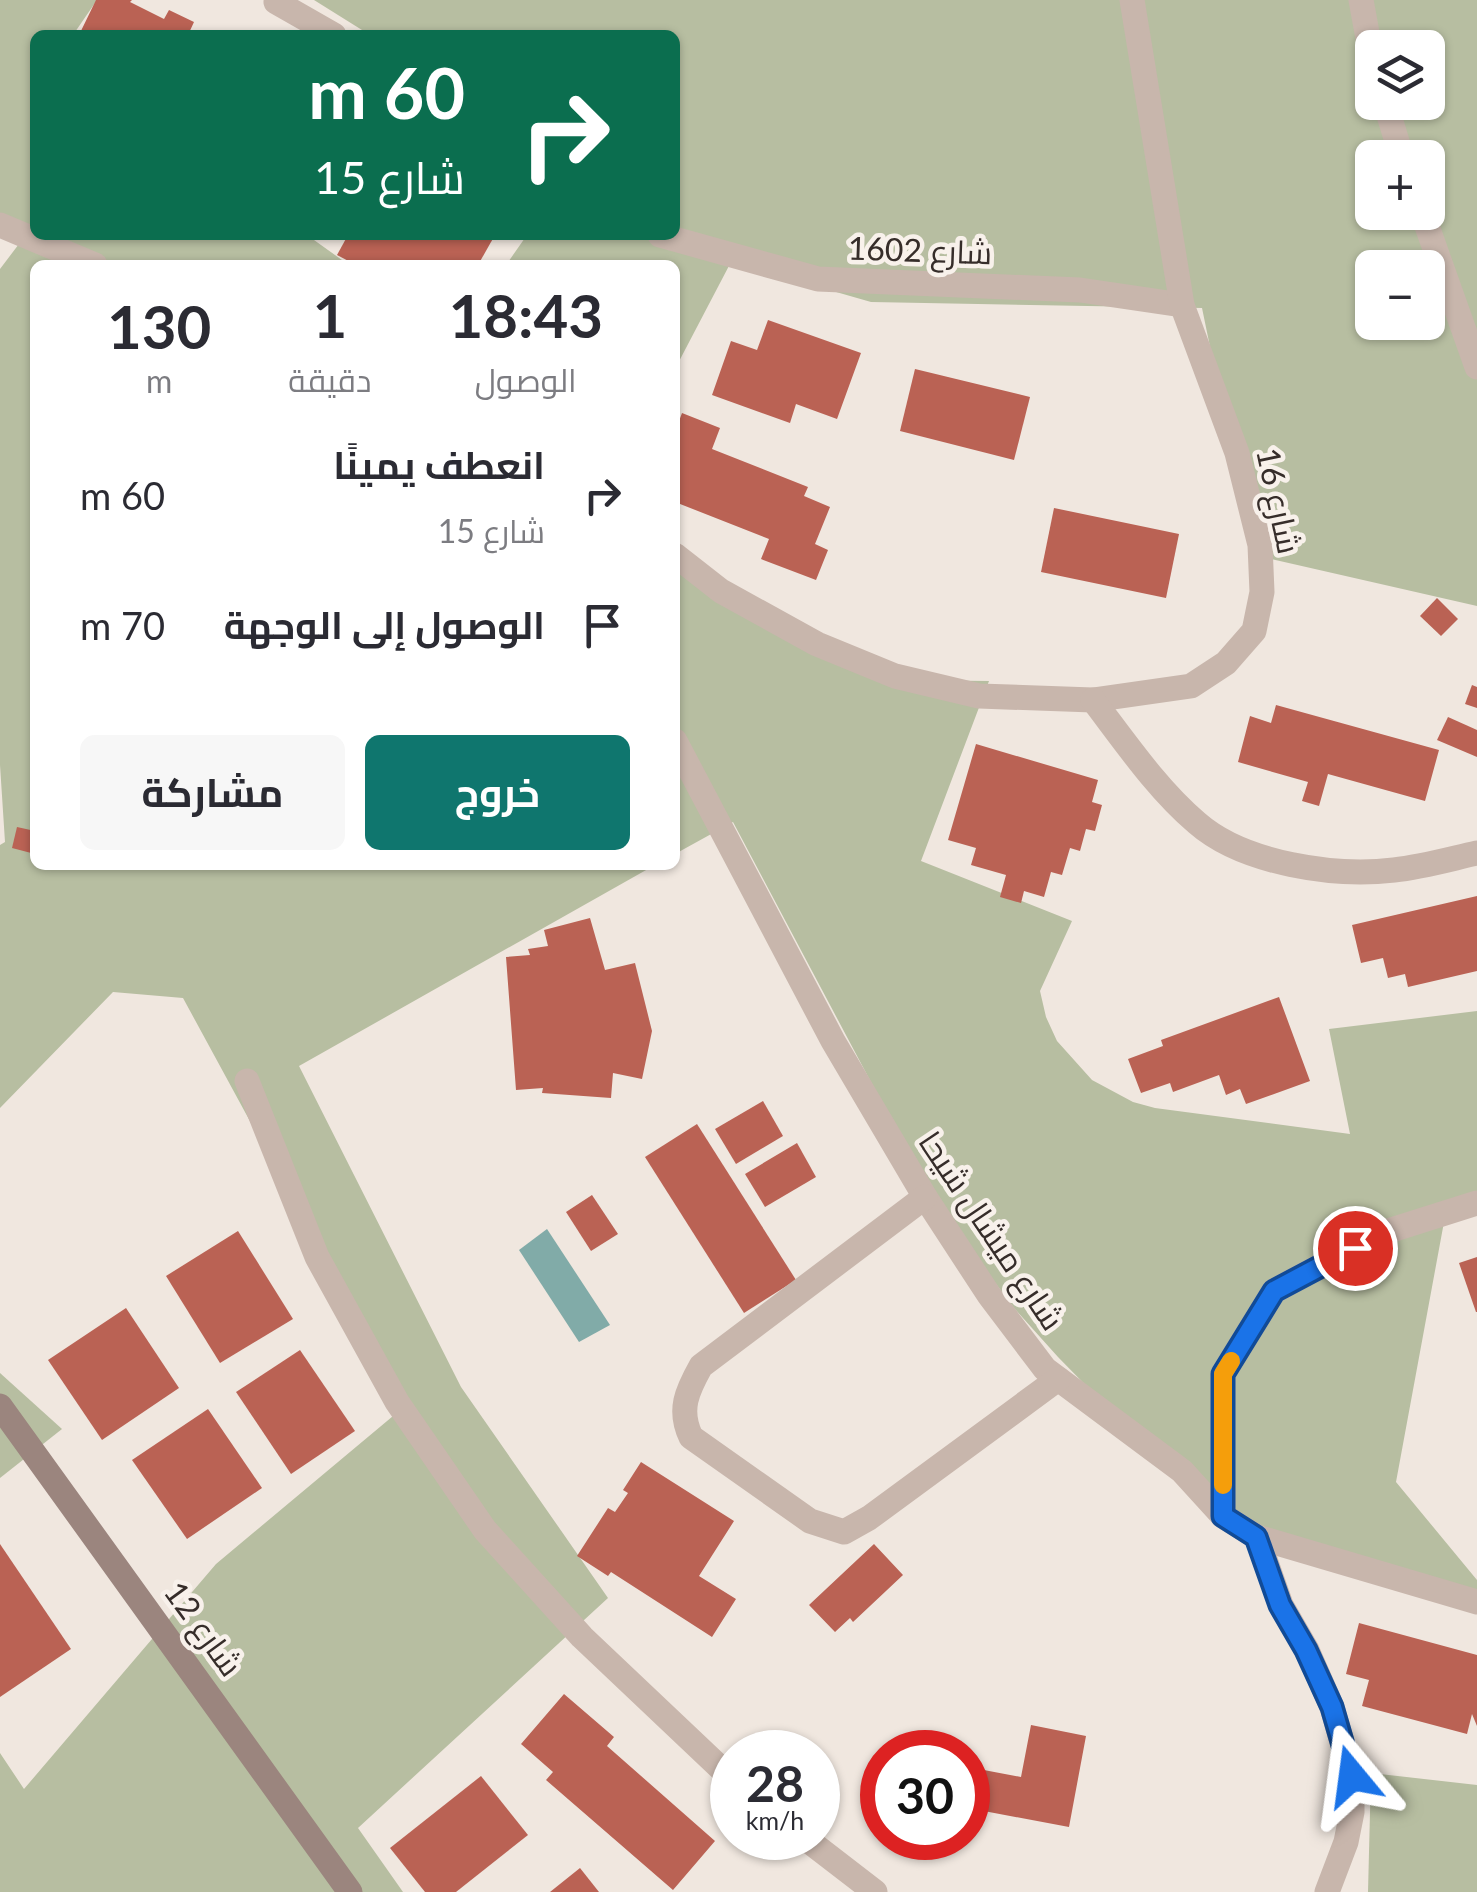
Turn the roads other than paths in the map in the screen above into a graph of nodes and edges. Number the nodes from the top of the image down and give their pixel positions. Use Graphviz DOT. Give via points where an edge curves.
graph roads {
  1 [pos="1132,0"];
  2 [pos="1361,0"];
  3 [pos="276,2"];
  4 [pos="325,30"];
  5 [pos="1366,30"];
  6 [pos="0,225"];
  7 [pos="1428,230"];
  8 [pos="30,238"];
  9 [pos="36,240"];
  10 [pos="678,240"];
  11 [pos="83,260"];
  12 [pos="1182,305"];
  13 [pos="1477,367"];
  14 [pos="680,558"];
  15 [pos="1094,700"];
  16 [pos="680,750"];
  17 [pos="1477,853"];
  18 [pos="247,1082"];
  19 [pos="925,1197"];
  20 [pos="1477,1202"];
  21 [pos="1058,1379"];
  22 [pos="0,1406"];
  23 [pos="1223,1516"];
  24 [pos="1256,1537"];
  25 [pos="1477,1602"];
  26 [pos="710,1758"];
  27 [pos="834,1860"];
  28 [pos="350,1892"];
  29 [pos="875,1892"];
  30 [pos="1328,1892"];
  1 -- 12 [label="street, شارع 16"];
  2 -- 5 [label="street"];
  3 -- 4 [label="street"];
  6 -- 8 [label="street"];
  7 -- 13 [label="street"];
  9 -- 11 [label="street"];
  10 -- 12 [label="street, شارع 1602" via="818,279 1080,290"];
  12 -- 15 [label="street, شارع 16" via="1237,453 1260,545 1262,592 1254,631 1226,663 1192,686"];
  14 -- 15 [label="street, شارع 16" via="721,591 817,644 895,676 979,696"];
  15 -- 17 [label="street" via="1199,825 1259,858 1300,868 1392,870"];
  16 -- 19 [label="street, شارع ميشال شيحا" via="833,1041"];
  18 -- 26 [label="street" via="317,1257 397,1402 485,1530 582,1638"];
  19 -- 21 [label="street, شارع ميشال شيحا" via="989,1295"];
  19 -- 21 [label="street" via="702,1366 683,1408 691,1437 810,1520 844,1532"];
  20 -- 23 [label="street" via="1382,1233 1274,1291 1223,1374"];
  21 -- 23 [label="street, شارع ميشال شيحا" via="1182,1470"];
  22 -- 28 [label="main road, شارع 12"];
  23 -- 24 [label="street, شارع ميشال شيحا"];
  24 -- 25 [label="street, شارع ميشال شيحا"];
  24 -- 30 [label="street" via="1280,1605 1332,1707 1352,1776 1346,1842"];
  27 -- 29 [label="street"];
}
